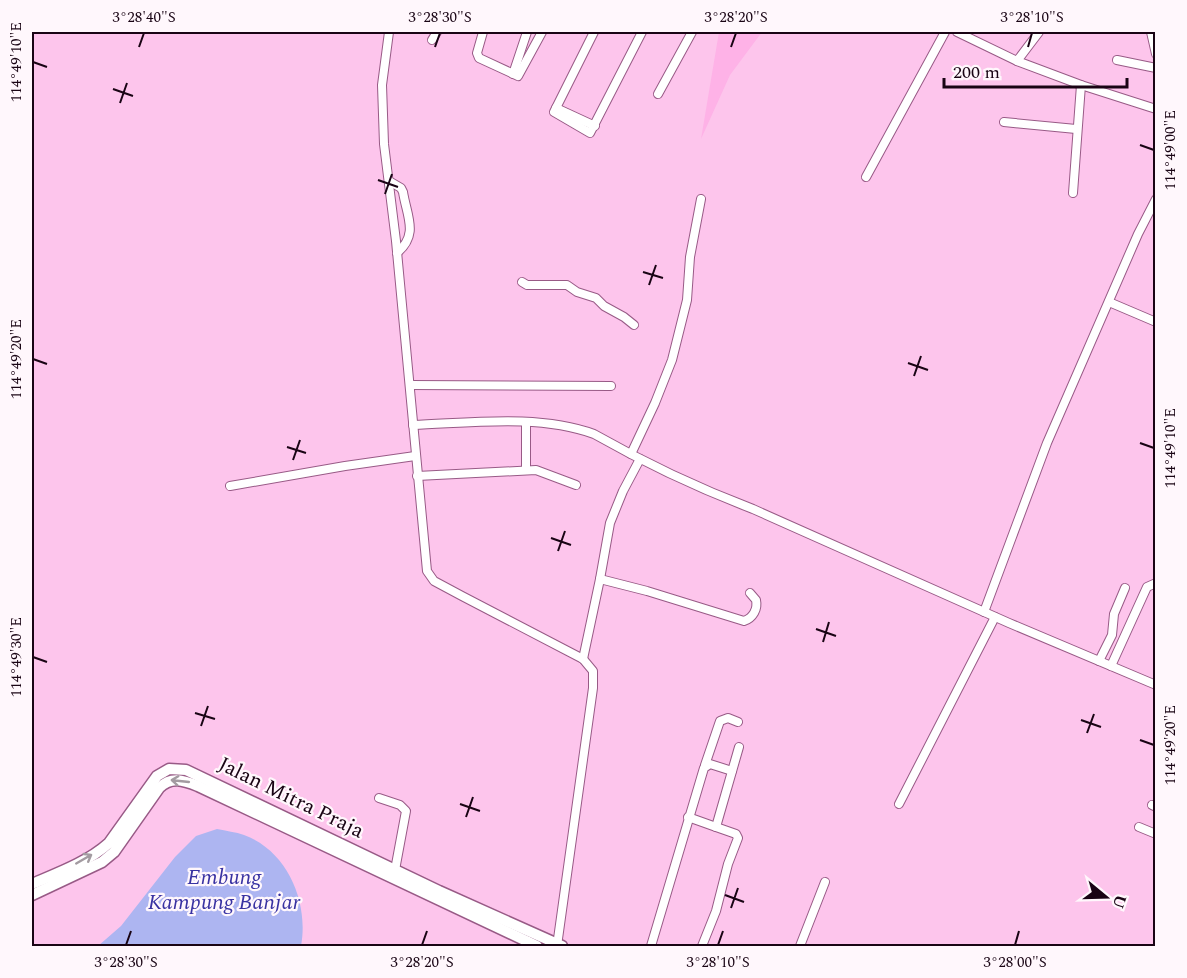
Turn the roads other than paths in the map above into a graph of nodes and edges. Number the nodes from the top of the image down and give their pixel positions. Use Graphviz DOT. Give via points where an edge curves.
graph roads {
  1 [pos="389,32"];
  2 [pos="430,32"];
  3 [pos="437,32"];
  4 [pos="483,32"];
  5 [pos="527,32"];
  6 [pos="543,32"];
  7 [pos="594,32"];
  8 [pos="642,32"];
  9 [pos="692,32"];
  10 [pos="945,32"];
  11 [pos="957,32"];
  12 [pos="1039,32"];
  13 [pos="1151,32"];
  14 [pos="1155,54"];
  15 [pos="1117,60"];
  16 [pos="1017,61"];
  17 [pos="1155,68"];
  18 [pos="513,74"];
  19 [pos="1081,85"];
  20 [pos="658,94"];
  21 [pos="1155,109"];
  22 [pos="1004,122"];
  23 [pos="1076,129"];
  24 [pos="866,177"];
  25 [pos="389,181"];
  26 [pos="1073,193"];
  27 [pos="701,199"];
  28 [pos="1155,199"];
  29 [pos="397,253"];
  30 [pos="522,282"];
  31 [pos="1109,302"];
  32 [pos="1155,322"];
  33 [pos="634,326"];
  34 [pos="410,385"];
  35 [pos="612,386"];
  36 [pos="526,422"];
  37 [pos="413,425"];
  38 [pos="631,454"];
  39 [pos="416,456"];
  40 [pos="640,459"];
  41 [pos="526,470"];
  42 [pos="417,476"];
  43 [pos="576,485"];
  44 [pos="230,486"];
  45 [pos="600,579"];
  46 [pos="1155,583"];
  47 [pos="1125,588"];
  48 [pos="750,592"];
  49 [pos="984,612"];
  50 [pos="995,617"];
  51 [pos="583,658"];
  52 [pos="1099,661"];
  53 [pos="1111,666"];
  54 [pos="1155,685"];
  55 [pos="738,722"];
  56 [pos="740,747"];
  57 [pos="705,765"];
  58 [pos="732,771"];
  59 [pos="379,798"];
  60 [pos="899,804"];
  61 [pos="688,817"];
  62 [pos="716,827"];
  63 [pos="1139,827"];
  64 [pos="1155,834"];
  65 [pos="395,870"];
  66 [pos="825,882"];
  67 [pos="32,885"];
  68 [pos="32,895"];
  69 [pos="537,946"];
  70 [pos="559,946"];
  71 [pos="651,946"];
  72 [pos="702,946"];
  73 [pos="800,946"];
  1 -- 25 [label="street" via="382,98"];
  2 -- 3 [label="street" via="432,40"];
  4 -- 18 [label="street" via="478,57"];
  5 -- 18 [label="street"];
  6 -- 18 [label="street" via="519,75"];
  7 -- 8 [label="street" via="554,113 588,133 592,132"];
  9 -- 20 [label="street"];
  10 -- 24 [label="street"];
  11 -- 16 [label="street"];
  12 -- 16 [label="street"];
  13 -- 14 [label="street"];
  15 -- 17 [label="street"];
  16 -- 19 [label="street"];
  19 -- 21 [label="street"];
  19 -- 23 [label="street"];
  22 -- 23 [label="street"];
  23 -- 26 [label="street"];
  25 -- 29 [label="street"];
  25 -- 29 [label="street" via="403,192 410,227 406,245"];
  27 -- 38 [label="street" via="690,256 687,300 672,360"];
  28 -- 31 [label="street"];
  29 -- 34 [label="street"];
  30 -- 33 [label="street" via="567,285 596,298"];
  31 -- 32 [label="street"];
  31 -- 49 [label="street" via="1047,442"];
  34 -- 35 [label="street"];
  34 -- 37 [label="street"];
  36 -- 37 [label="street"];
  36 -- 38 [label="street" via="583,430"];
  36 -- 41 [label="street"];
  37 -- 39 [label="street"];
  38 -- 40 [label="street"];
  39 -- 42 [label="street"];
  39 -- 44 [label="street"];
  40 -- 45 [label="street" via="610,523"];
  40 -- 49 [label="street"];
  41 -- 42 [label="street"];
  41 -- 43 [label="street" via="544,472"];
  42 -- 51 [label="street" via="426,566 431,578"];
  45 -- 48 [label="street" via="744,621 752,616 757,602"];
  45 -- 51 [label="street"];
  46 -- 53 [label="street" via="1147,587"];
  47 -- 52 [label="street" via="1114,614 1112,635"];
  49 -- 50 [label="street"];
  50 -- 52 [label="street"];
  50 -- 60 [label="street"];
  51 -- 70 [label="street" via="593,671 593,688"];
  52 -- 53 [label="street"];
  53 -- 54 [label="street"];
  55 -- 57 [label="street" via="728,718 720,721"];
  56 -- 58 [label="street"];
  57 -- 58 [label="street"];
  57 -- 61 [label="street"];
  58 -- 62 [label="street"];
  59 -- 65 [label="street" via="406,811"];
  61 -- 62 [label="street"];
  61 -- 71 [label="street"];
  62 -- 72 [label="street" via="738,838"];
  63 -- 64 [label="street"];
  67 -- 65 [label="street, Jalan Mitra Praja, one-way" via="101,850 157,776 169,769 200,776"];
  65 -- 70 [label="street, Jalan Mitra Praja"];
  66 -- 73 [label="street"];
  69 -- 68 [label="street, Jalan Mitra Praja, one-way" via="179,780 165,782 159,788 114,852 102,862"];
}
